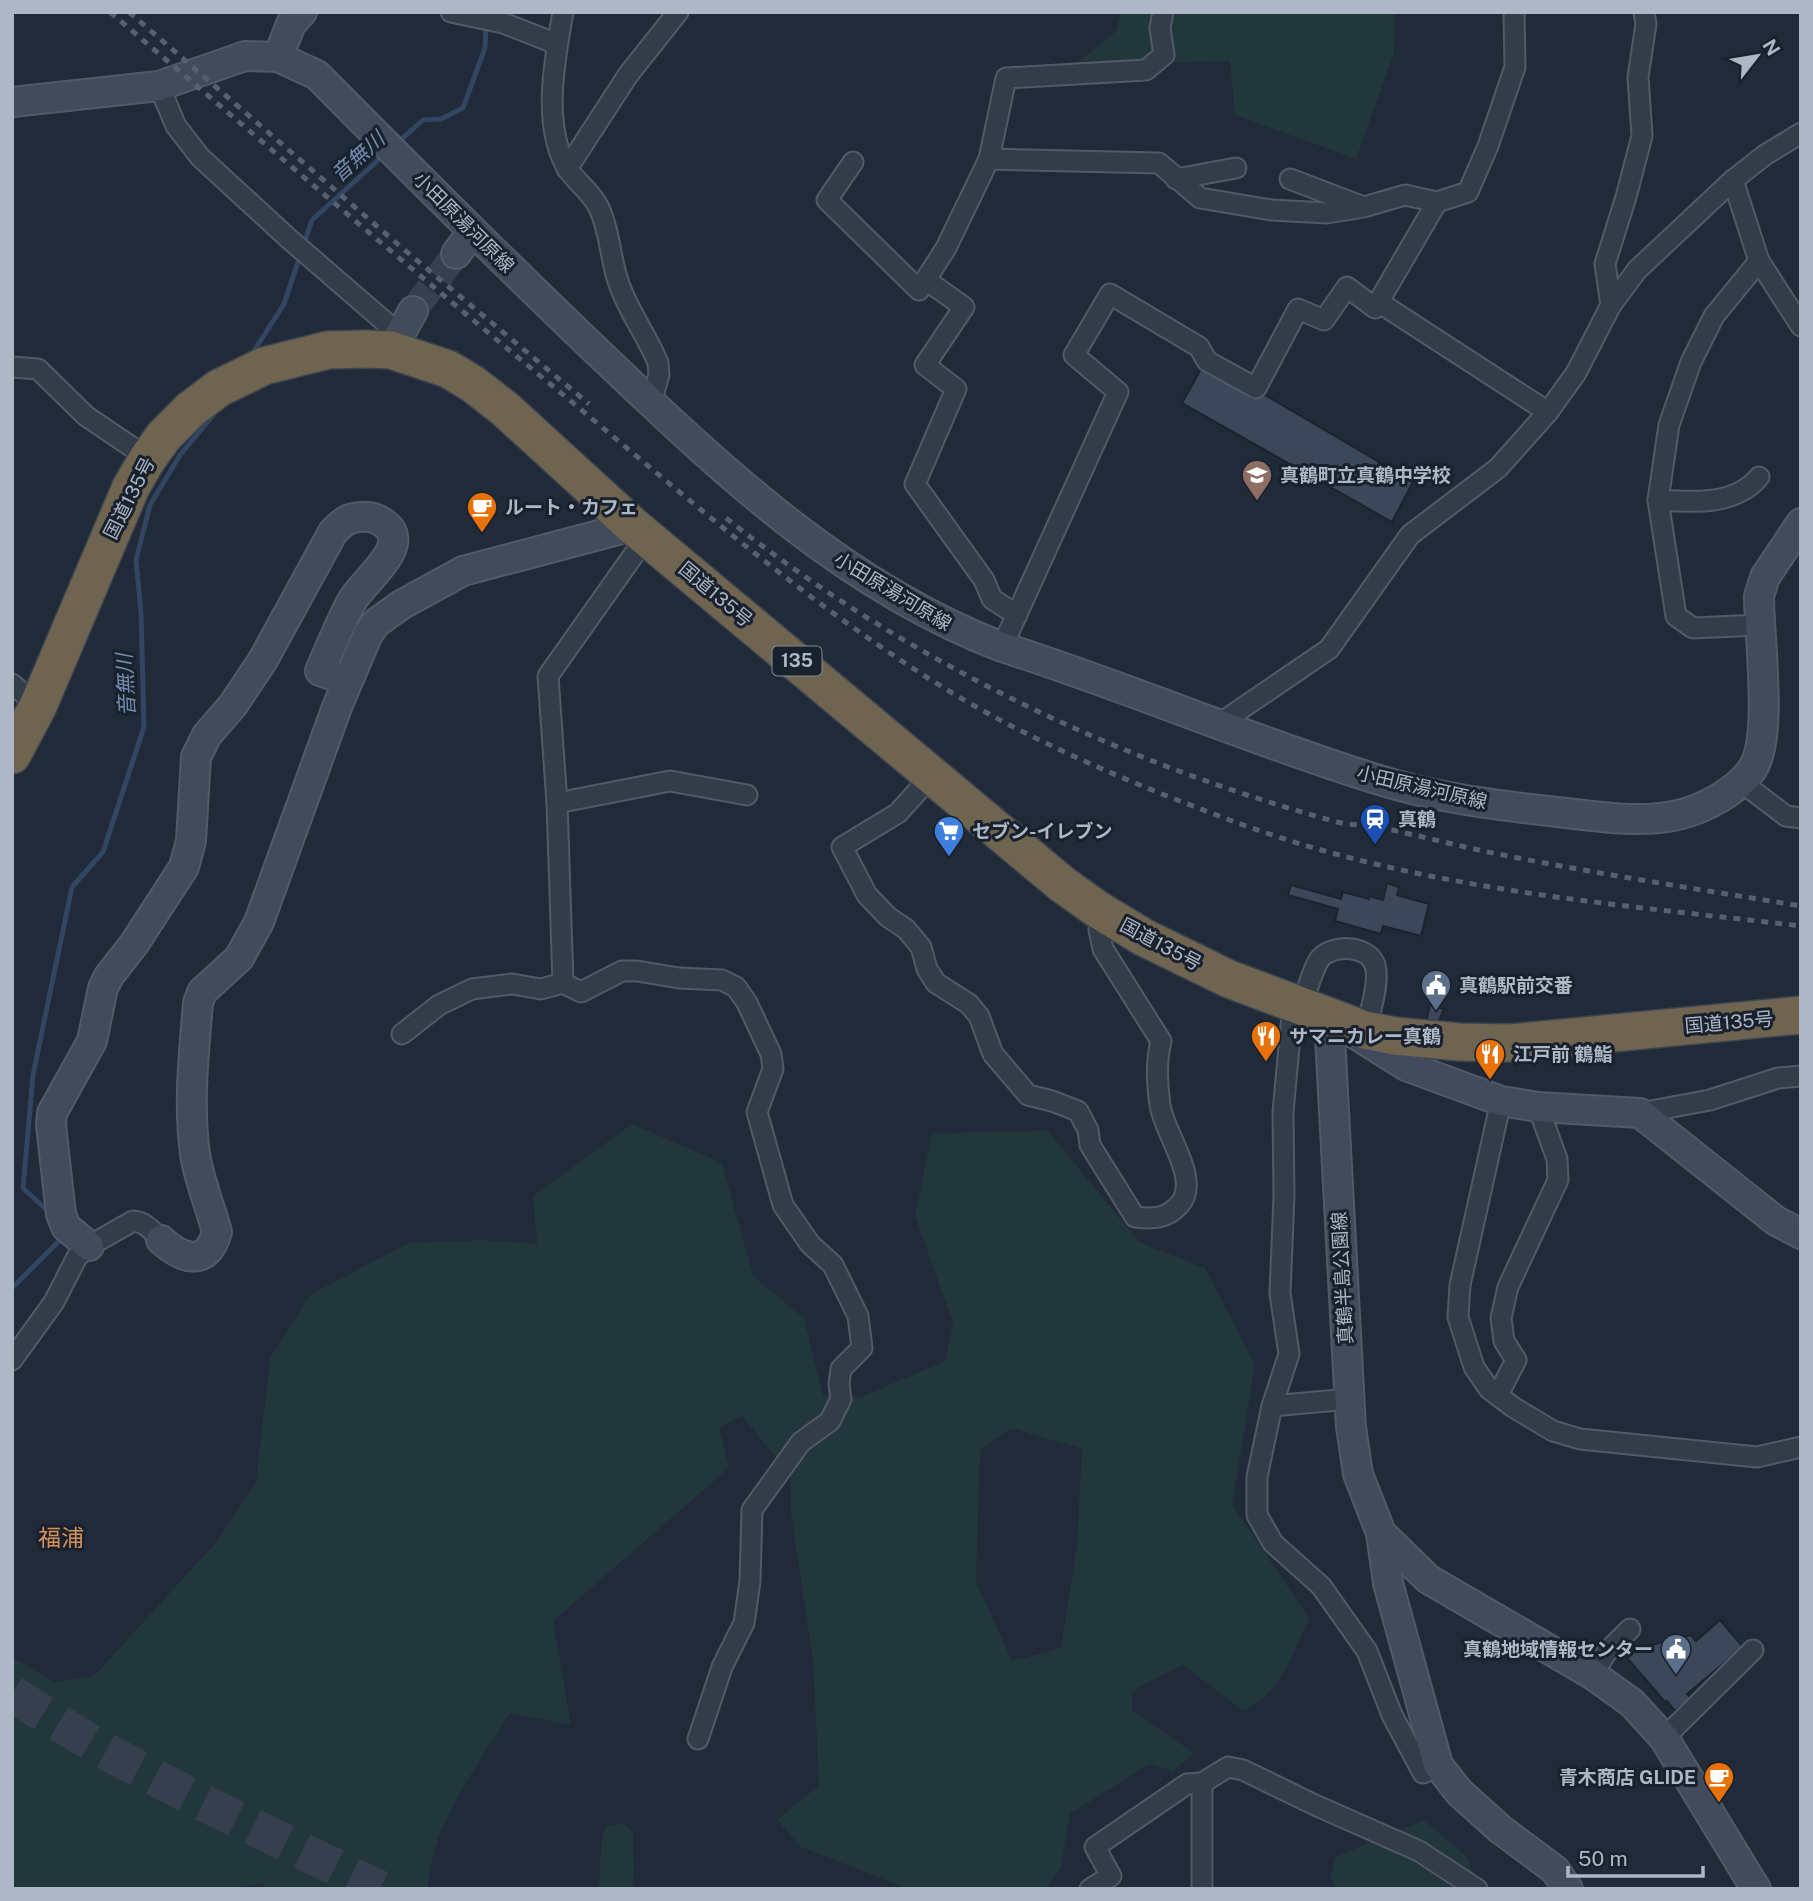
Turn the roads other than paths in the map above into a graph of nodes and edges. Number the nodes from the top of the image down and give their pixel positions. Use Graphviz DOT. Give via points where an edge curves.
graph roads {
  1 [pos="302,12"];
  2 [pos="451,12"];
  3 [pos="563,12"];
  4 [pos="678,12"];
  5 [pos="1163,12"];
  6 [pos="1514,12"];
  7 [pos="1644,12"];
  8 [pos="558,44"];
  9 [pos="278,57"];
  10 [pos="159,86"];
  11 [pos="12,102"];
  12 [pos="1801,133"];
  13 [pos="989,159"];
  14 [pos="853,162"];
  15 [pos="1236,168"];
  16 [pos="567,169"];
  17 [pos="1176,179"];
  18 [pos="1290,179"];
  19 [pos="1733,180"];
  20 [pos="1437,202"];
  21 [pos="1363,207"];
  22 [pos="1759,261"];
  23 [pos="926,280"];
  24 [pos="1380,303"];
  25 [pos="1611,305"];
  26 [pos="1801,326"];
  27 [pos="401,332"];
  28 [pos="12,367"];
  29 [pos="650,402"];
  30 [pos="1548,412"];
  31 [pos="148,458"];
  32 [pos="1759,477"];
  33 [pos="1658,500"];
  34 [pos="1801,523"];
  35 [pos="640,531"];
  36 [pos="1017,615"];
  37 [pos="1759,625"];
  38 [pos="1002,647"];
  39 [pos="348,681"];
  40 [pos="25,695"];
  41 [pos="1219,724"];
  42 [pos="12,755"];
  43 [pos="933,774"];
  44 [pos="1740,781"];
  45 [pos="747,795"];
  46 [pos="556,803"];
  47 [pos="1801,818"];
  48 [pos="1108,916"];
  49 [pos="563,983"];
  50 [pos="1308,1010"];
  51 [pos="1801,1015"];
  52 [pos="1365,1030"];
  53 [pos="402,1034"];
  54 [pos="1801,1076"];
  55 [pos="1501,1101"];
  56 [pos="1538,1107"];
  57 [pos="1640,1113"];
  58 [pos="1801,1234"];
  59 [pos="161,1240"];
  60 [pos="89,1246"];
  61 [pos="12,1360"];
  62 [pos="1498,1395"];
  63 [pos="1349,1399"];
  64 [pos="1272,1406"];
  65 [pos="1801,1447"];
  66 [pos="1381,1533"];
  67 [pos="1630,1629"];
  68 [pos="1754,1650"];
  69 [pos="1593,1675"];
  70 [pos="1664,1738"];
  71 [pos="698,1739"];
  72 [pos="1438,1765"];
  73 [pos="1202,1783"];
  74 [pos="1090,1889"];
  75 [pos="1202,1889"];
  76 [pos="1477,1889"];
  77 [pos="1568,1889"];
  78 [pos="1756,1889"];
  1 -- 9 [label="main road" via="291,24"];
  2 -- 8 [label="street" via="503,23"];
  3 -- 8 [label="street"];
  4 -- 16 [label="street" via="628,75"];
  5 -- 13 [label="street" via="1164,55 1146,70 1006,78"];
  6 -- 20 [label="street" via="1515,68 1488,146 1468,192"];
  7 -- 25 [label="street" via="1639,77 1642,136 1605,264"];
  8 -- 16 [label="street" via="552,109 557,144"];
  9 -- 10 [label="main road, 小田原湯河原線" via="245,56"];
  9 -- 29 [label="main road, 小田原湯河原線" via="317,75 464,243"];
  10 -- 11 [label="main road, 小田原湯河原線"];
  10 -- 27 [label="street" via="176,126 200,157"];
  12 -- 19 [label="street"];
  13 -- 17 [label="street" via="1159,163"];
  13 -- 23 [label="street"];
  14 -- 23 [label="street" via="827,200 919,290"];
  15 -- 17 [label="street"];
  16 -- 29 [label="street" via="598,206 617,280 658,363 659,376"];
  17 -- 21 [label="street" via="1200,198 1271,210 1327,213"];
  18 -- 21 [label="street"];
  19 -- 22 [label="street"];
  19 -- 25 [label="street" via="1637,270"];
  20 -- 21 [label="street" via="1405,195"];
  20 -- 24 [label="street"];
  22 -- 26 [label="street"];
  22 -- 33 [label="street" via="1714,316 1691,362 1669,425"];
  23 -- 36 [label="street" via="964,307 925,365 957,389 915,484 984,580 992,599"];
  24 -- 30 [label="street"];
  24 -- 36 [label="street" via="1376,308 1347,287 1324,320 1298,309 1256,388 1207,361 1199,347 1110,294 1074,355 1118,392"];
  25 -- 30 [label="street" via="1576,373"];
  27 -- 31 [label="highway, 国道135号 / 135" via="248,373 191,409"];
  27 -- 35 [label="highway, 国道135号 / 135" via="434,363 473,384 505,409"];
  28 -- 31 [label="street" via="38,369 86,416"];
  29 -- 38 [label="main road, 小田原湯河原線" via="711,460 800,533 897,598"];
  30 -- 41 [label="street" via="1498,468 1410,535 1329,649"];
  31 -- 40 [label="highway, 国道135号 / 135"];
  32 -- 33 [label="street" via="1749,489 1706,502"];
  33 -- 37 [label="street" via="1676,616 1693,628"];
  34 -- 37 [label="main road, 小田原湯河原線" via="1765,577 1759,596"];
  35 -- 39 [label="main road" via="463,571 426,590 376,623"];
  35 -- 43 [label="highway, 国道135号 / 135"];
  35 -- 46 [label="street" via="548,676"];
  36 -- 38 [label="street"];
  37 -- 44 [label="main road, 小田原湯河原線" via="1764,725 1753,768"];
  38 -- 41 [label="main road, 小田原湯河原線"];
  39 -- 59 [label="main road" via="259,922 239,958 202,992 198,1003 192,1117 195,1156 217,1232 215,1239 196,1257 176,1253"];
  39 -- 60 [label="main road" via="320,671 353,599 390,554 391,528 370,517 345,520 333,532 263,660 199,748 191,841 184,867 109,976 92,1041 52,1113 61,1214 66,1227"];
  40 -- 42 [label="highway, 国道135号 / 135"];
  41 -- 44 [label="main road, 小田原湯河原線" via="1378,780 1470,802 1608,818 1677,815 1714,801"];
  43 -- 48 [label="highway, 国道135号 / 135" via="1062,884"];
  43 -- 48 [label="street" via="898,813 842,847 867,895 921,947 936,983 979,1016 993,1054 1028,1095 1078,1111 1090,1145 1135,1217 1153,1220 1172,1212 1186,1198 1187,1180 1160,1107 1157,1056 1161,1041 1103,949 1099,930"];
  44 -- 47 [label="street" via="1786,816"];
  45 -- 46 [label="street" via="670,781"];
  46 -- 49 [label="street"];
  48 -- 50 [label="highway, 国道135号 / 135" via="1228,979"];
  49 -- 53 [label="street" via="541,989 512,984 472,989 439,1005"];
  49 -- 71 [label="street" via="581,992 622,971 636,971 722,980 736,987 771,1054 773,1069 757,1112 783,1205 810,1244 833,1265 858,1315 862,1348 841,1369 841,1399 830,1421 801,1442 752,1510 744,1623 722,1668"];
  50 -- 52 [label="highway, 国道135号 / 135"];
  50 -- 52 [label="street" via="1319,961 1329,950 1365,953 1375,963 1376,973"];
  50 -- 55 [label="main road" via="1406,1066"];
  50 -- 63 [label="main road, 真鶴半島公園線"];
  50 -- 64 [label="street" via="1283,1112 1280,1293 1289,1354"];
  51 -- 52 [label="highway, 国道135号 / 135" via="1510,1042 1459,1042"];
  54 -- 57 [label="street"];
  55 -- 56 [label="main road"];
  55 -- 62 [label="street" via="1460,1285 1458,1317 1474,1367"];
  56 -- 57 [label="main road"];
  56 -- 62 [label="street" via="1557,1159 1558,1180 1508,1287 1500,1318 1504,1341 1516,1360"];
  57 -- 58 [label="main road" via="1776,1221"];
  59 -- 60 [label="street" via="148,1226 133,1221"];
  60 -- 61 [label="street" via="77,1257 54,1302"];
  62 -- 65 [label="street" via="1553,1431 1580,1439 1757,1457"];
  63 -- 64 [label="street"];
  63 -- 66 [label="main road, 真鶴半島公園線" via="1358,1474"];
  64 -- 72 [label="street" via="1257,1477 1257,1515 1273,1543 1321,1586 1367,1651 1392,1715 1423,1773"];
  66 -- 69 [label="main road, 真鶴半島公園線" via="1428,1579"];
  66 -- 72 [label="main road, 真鶴半島公園線" via="1388,1583"];
  67 -- 69 [label="street" via="1606,1653"];
  68 -- 70 [label="street"];
  69 -- 70 [label="main road, 真鶴半島公園線" via="1632,1703"];
  70 -- 78 [label="main road, 真鶴半島公園線"];
  72 -- 77 [label="main road, 真鶴半島公園線" via="1459,1792 1555,1870"];
  73 -- 74 [label="street" via="1187,1784 1095,1847 1111,1876"];
  73 -- 75 [label="street"];
  73 -- 76 [label="street" via="1228,1767 1243,1770 1419,1851"];
}
